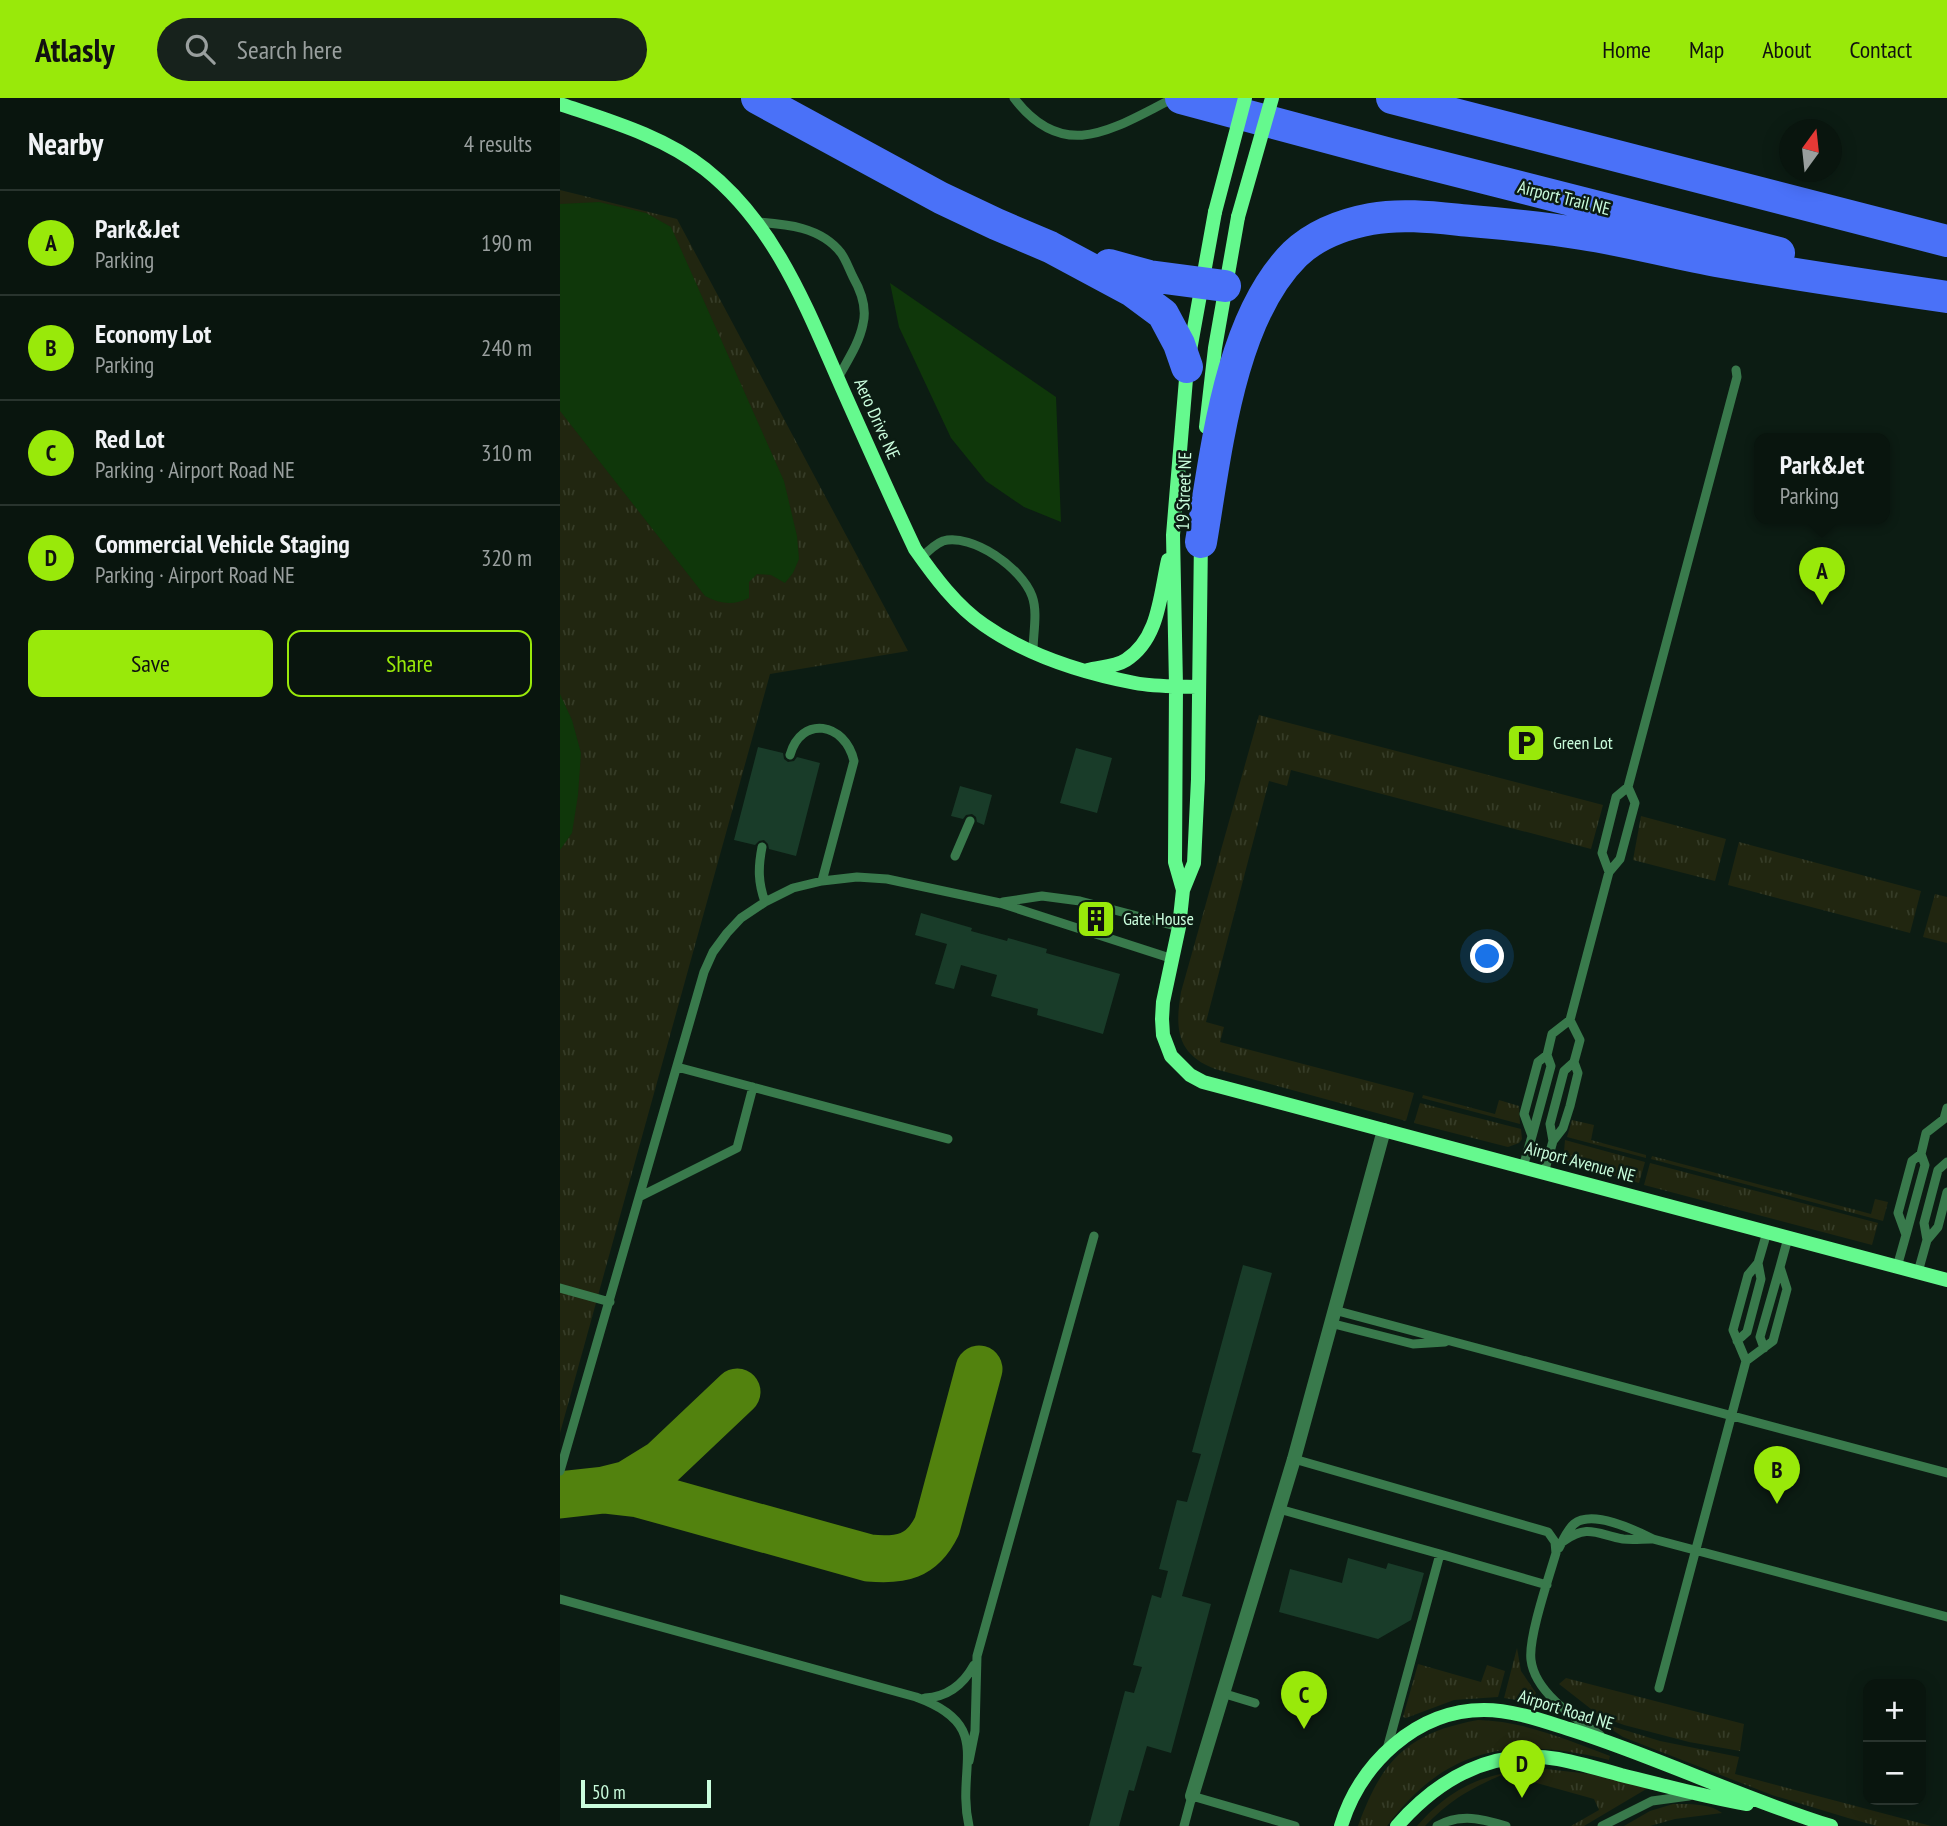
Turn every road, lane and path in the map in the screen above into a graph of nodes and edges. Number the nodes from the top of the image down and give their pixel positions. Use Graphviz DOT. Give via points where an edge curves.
graph roads {
  1 [pos="757,98"];
  2 [pos="1014,98"];
  3 [pos="1174,98"];
  4 [pos="1181,98"];
  5 [pos="1245,98"];
  6 [pos="1272,98"];
  7 [pos="1392,98"];
  8 [pos="560,104"];
  9 [pos="757,222"];
  10 [pos="1947,241"];
  11 [pos="1050,247"];
  12 [pos="1213,284"];
  13 [pos="1947,296"];
  14 [pos="1187,367"];
  15 [pos="1735,370"];
  16 [pos="838,378"];
  17 [pos="1187,538"];
  18 [pos="921,558"];
  19 [pos="1033,651"];
  20 [pos="1084,670"];
  21 [pos="1176,686"];
  22 [pos="1199,687"];
  23 [pos="790,755"];
  24 [pos="1628,787"];
  25 [pos="970,821"];
  26 [pos="762,847"];
  27 [pos="955,856"];
  28 [pos="1609,872"];
  29 [pos="822,881"];
  30 [pos="1182,890"];
  31 [pos="765,902"];
  32 [pos="999,903"];
  33 [pos="1179,927"];
  34 [pos="1173,959"];
  35 [pos="1570,1020"];
  36 [pos="1574,1062"];
  37 [pos="677,1067"];
  38 [pos="1203,1082"];
  39 [pos="753,1087"];
  40 [pos="1947,1108"];
  41 [pos="1945,1122"];
  42 [pos="1384,1130"];
  43 [pos="948,1139"];
  44 [pos="1553,1140"];
  45 [pos="1947,1162"];
  46 [pos="1523,1167"];
  47 [pos="1544,1173"];
  48 [pos="1947,1192"];
  49 [pos="641,1196"];
  50 [pos="1767,1232"];
  51 [pos="1094,1236"];
  52 [pos="1788,1238"];
  53 [pos="1927,1240"];
  54 [pos="1758,1263"];
  55 [pos="1897,1267"];
  56 [pos="1918,1272"];
  57 [pos="1947,1280"];
  58 [pos="560,1288"];
  59 [pos="610,1302"];
  60 [pos="1332,1316"];
  61 [pos="1737,1341"];
  62 [pos="1746,1361"];
  63 [pos="1731,1416"];
  64 [pos="1294,1459"];
  65 [pos="560,1471"];
  66 [pos="1947,1473"];
  67 [pos="1279,1509"];
  68 [pos="1557,1550"];
  69 [pos="1696,1550"];
  70 [pos="1440,1554"];
  71 [pos="1547,1584"];
  72 [pos="560,1598"];
  73 [pos="1947,1617"];
  74 [pos="977,1656"];
  75 [pos="1659,1688"];
  76 [pos="1222,1693"];
  77 [pos="916,1697"];
  78 [pos="1255,1703"];
  79 [pos="1613,1744"];
  80 [pos="1386,1752"];
  81 [pos="969,1761"];
  82 [pos="1192,1796"];
  83 [pos="1712,1798"];
  84 [pos="1779,1810"];
  85 [pos="969,1826"];
  86 [pos="1184,1826"];
  87 [pos="1295,1826"];
  88 [pos="1341,1826"];
  89 [pos="1397,1826"];
  90 [pos="1437,1826"];
  91 [pos="1506,1826"];
  92 [pos="1602,1826"];
  93 [pos="1831,1826"];
  1 -- 11 [label="highway" via="941,198"];
  2 -- 3 [label="lane" via="1035,122 1077,136 1101,133"];
  4 -- 13 [label="highway, Airport Trail NE"];
  5 -- 12 [label="street, 19 Street NE, bridge" via="1214,212"];
  6 -- 12 [label="street, 19 Street NE, bridge" via="1238,217"];
  7 -- 10 [label="highway"];
  8 -- 9 [label="street, Aero Drive NE" via="670,146 705,169"];
  9 -- 16 [label="street, Aero Drive NE" via="788,269"];
  9 -- 16 [label="lane" via="808,231 841,253 858,286 864,321"];
  11 -- 12 [label="highway" via="1149,276"];
  11 -- 14 [label="highway" via="1132,291 1163,314"];
  12 -- 14 [label="street, 19 Street NE"];
  12 -- 17 [label="street, 19 Street NE" via="1215,348 1204,450"];
  13 -- 17 [label="highway" via="1504,224 1405,217 1338,228 1295,254 1269,286 1253,317"];
  14 -- 17 [label="street, 19 Street NE"];
  15 -- 24 [label="lane" via="1737,377"];
  16 -- 18 [label="street, Aero Drive NE"];
  17 -- 20 [label="street" via="1148,637 1125,660"];
  17 -- 21 [label="street, 19 Street NE"];
  17 -- 22 [label="street, 19 Street NE"];
  18 -- 19 [label="street, Aero Drive NE" via="983,624"];
  18 -- 19 [label="lane" via="940,542 953,540 984,548 1001,560 1032,595"];
  19 -- 20 [label="street, Aero Drive NE"];
  20 -- 21 [label="street, Aero Drive NE" via="1134,683"];
  21 -- 22 [label="street, Aero Drive NE"];
  21 -- 30 [label="street, 19 Street NE" via="1175,862"];
  22 -- 30 [label="street, 19 Street NE" via="1194,863"];
  23 -- 29 [label="lane" via="801,734 828,729 850,747 854,761"];
  24 -- 28 [label="lane" via="1635,803 1620,859"];
  24 -- 28 [label="lane" via="1616,797 1602,853"];
  25 -- 27 [label="lane"];
  26 -- 31 [label="lane" via="759,885"];
  28 -- 35 [label="lane"];
  29 -- 31 [label="lane"];
  29 -- 32 [label="lane" via="887,879"];
  30 -- 33 [label="street, 19 Street NE"];
  31 -- 37 [label="lane" via="741,918 713,952"];
  32 -- 33 [label="lane" via="1042,896 1080,901"];
  32 -- 34 [label="lane"];
  33 -- 34 [label="street, 19 Street NE"];
  34 -- 38 [label="street, 19 Street NE" via="1163,1002 1163,1035 1179,1066"];
  35 -- 36 [label="lane" via="1580,1040"];
  35 -- 46 [label="lane" via="1552,1034 1546,1055 1538,1062 1524,1114 1532,1136"];
  36 -- 44 [label="lane" via="1578,1073 1570,1106 1563,1128"];
  36 -- 44 [label="lane" via="1564,1071 1558,1092 1550,1124"];
  37 -- 39 [label="lane"];
  37 -- 49 [label="lane"];
  38 -- 42 [label="street, Airport Avenue NE"];
  39 -- 43 [label="lane"];
  39 -- 49 [label="lane" via="737,1148"];
  40 -- 41 [label="lane"];
  41 -- 55 [label="lane" via="1926,1133 1921,1154 1912,1161 1898,1213 1906,1235"];
  42 -- 46 [label="street, Airport Avenue NE"];
  42 -- 60 [label="street"];
  44 -- 47 [label="lane"];
  45 -- 53 [label="lane" via="1938,1170 1924,1223"];
  46 -- 47 [label="street, Airport Avenue NE"];
  47 -- 50 [label="street, Airport Avenue NE"];
  48 -- 53 [label="lane" via="1938,1227"];
  49 -- 59 [label="lane"];
  50 -- 52 [label="street, Airport Avenue NE"];
  50 -- 54 [label="lane"];
  51 -- 74 [label="lane"];
  52 -- 55 [label="street, Airport Avenue NE"];
  52 -- 62 [label="lane" via="1780,1267 1787,1289 1773,1341"];
  53 -- 56 [label="lane"];
  54 -- 61 [label="lane" via="1748,1275 1733,1330"];
  54 -- 61 [label="lane" via="1761,1279 1747,1332"];
  55 -- 56 [label="street, Airport Avenue NE"];
  56 -- 57 [label="street, Airport Avenue NE"];
  58 -- 59 [label="lane"];
  59 -- 65 [label="lane"];
  60 -- 63 [label="lane" via="1413,1345 1453,1342"];
  60 -- 64 [label="street"];
  61 -- 62 [label="lane"];
  62 -- 63 [label="lane"];
  63 -- 66 [label="lane"];
  63 -- 69 [label="lane"];
  64 -- 67 [label="street"];
  64 -- 68 [label="lane" via="1543,1530 1553,1537"];
  67 -- 70 [label="lane"];
  67 -- 76 [label="street"];
  68 -- 69 [label="lane" via="1571,1527 1585,1518"];
  68 -- 71 [label="lane"];
  69 -- 73 [label="lane"];
  69 -- 75 [label="lane"];
  70 -- 71 [label="lane"];
  70 -- 80 [label="lane"];
  71 -- 79 [label="lane" via="1532,1642 1534,1672 1575,1717"];
  72 -- 77 [label="lane"];
  74 -- 77 [label="lane" via="953,1690 937,1697"];
  74 -- 81 [label="lane" via="975,1731"];
  76 -- 78 [label="lane"];
  76 -- 82 [label="street"];
  77 -- 81 [label="lane" via="950,1713 965,1733"];
  79 -- 80 [label="street, Airport Road NE" via="1530,1717 1483,1710 1434,1721"];
  79 -- 84 [label="street, Airport Road NE"];
  80 -- 88 [label="street, Airport Road NE" via="1354,1793"];
  81 -- 85 [label="lane" via="965,1786"];
  82 -- 86 [label="lane"];
  82 -- 87 [label="lane"];
  83 -- 84 [label="street, Airport Road NE"];
  83 -- 89 [label="street, Airport Road NE" via="1566,1761 1516,1758 1470,1768 1453,1777"];
  83 -- 92 [label="lane" via="1652,1801"];
  84 -- 93 [label="street, Airport Road NE"];
  90 -- 91 [label="lane" via="1463,1817"];
}
